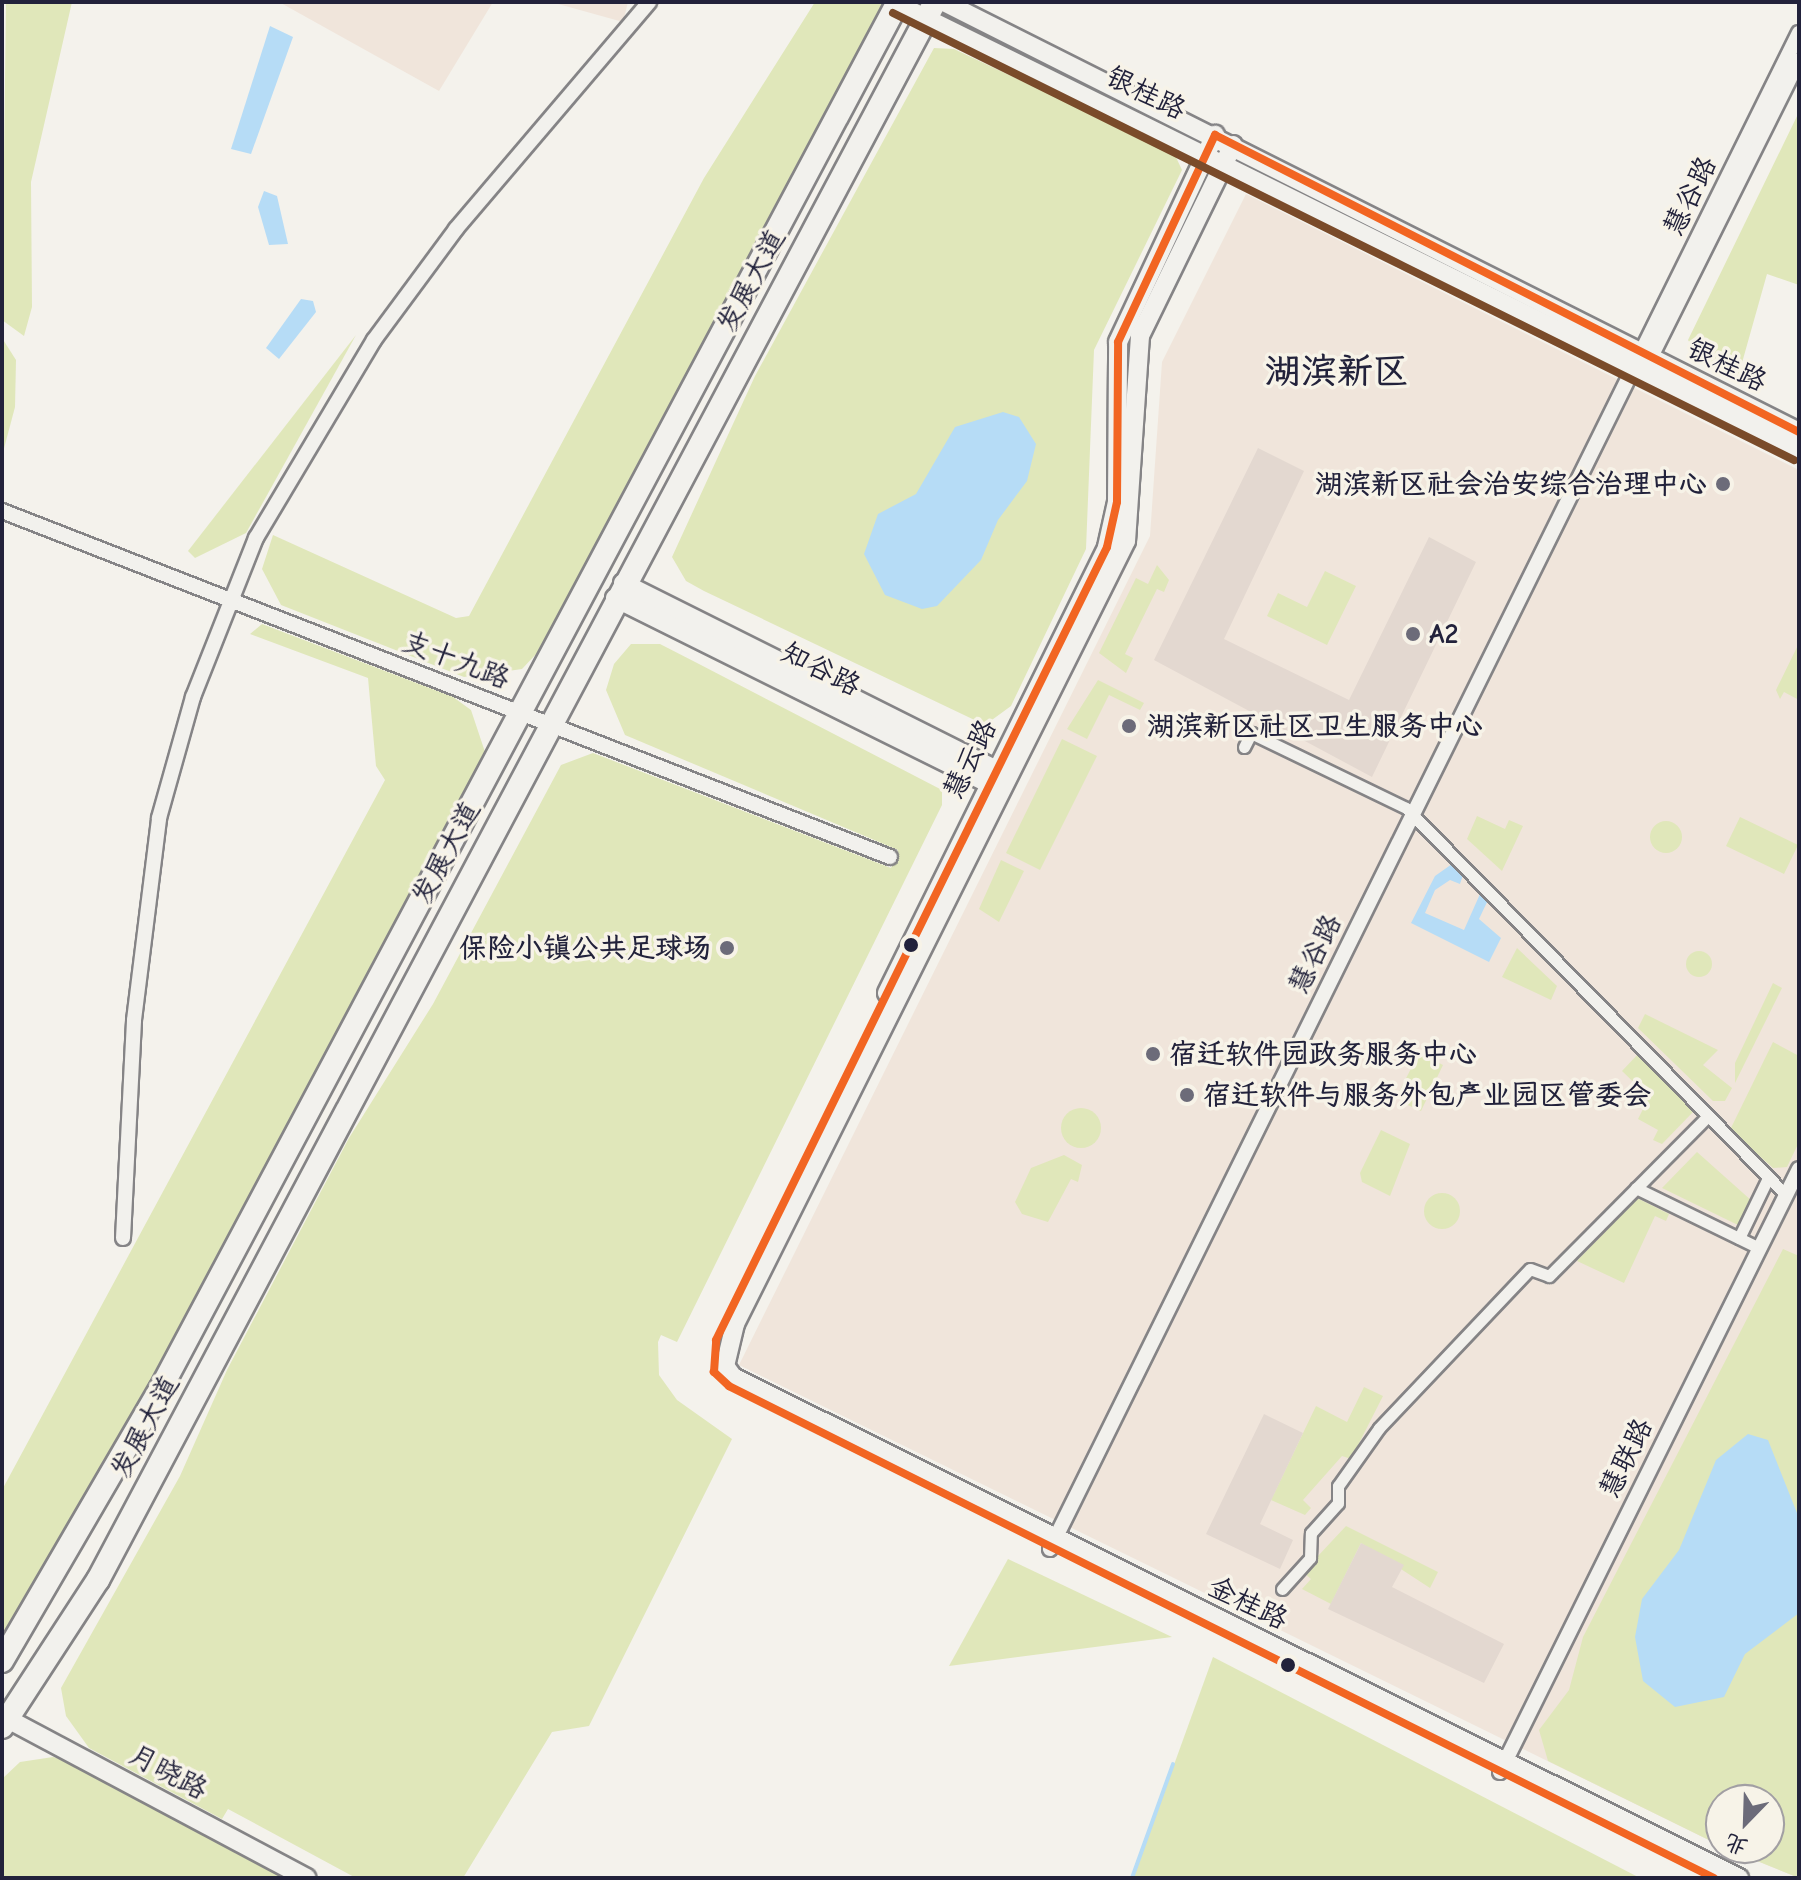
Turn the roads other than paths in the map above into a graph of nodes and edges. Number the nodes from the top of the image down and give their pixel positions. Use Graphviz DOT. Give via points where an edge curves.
graph roads {
  1 [pos="649,2"];
  2 [pos="944,2"];
  3 [pos="898,3"];
  4 [pos="931,10"];
  5 [pos="1799,33"];
  6 [pos="1799,60"];
  7 [pos="1215,135"];
  8 [pos="1233,145"];
  9 [pos="1206,153"];
  10 [pos="1225,162"];
  11 [pos="1640,366"];
  12 [pos="1799,432"];
  13 [pos="1799,449"];
  14 [pos="2,511"];
  15 [pos="619,590"];
  16 [pos="231,600"];
  17 [pos="521,713"];
  18 [pos="548,723"];
  19 [pos="1244,747"];
  20 [pos="999,780"];
  21 [pos="1413,814"];
  22 [pos="890,857"];
  23 [pos="1706,1118"];
  24 [pos="1799,1169"];
  25 [pos="1768,1178"];
  26 [pos="1636,1188"];
  27 [pos="1786,1195"];
  28 [pos="123,1238"];
  29 [pos="1739,1238"];
  30 [pos="1759,1248"];
  31 [pos="731,1382"];
  32 [pos="1052,1543"];
  33 [pos="1282,1589"];
  34 [pos="2,1661"];
  35 [pos="4,1721"];
  36 [pos="1502,1767"];
  37 [pos="307,1878"];
  38 [pos="1714,1878"];
  39 [pos="1739,1878"];
  1 -- 16 [label="street" via="456,229 374,340 317,425"];
  2 -- 7 [label="street, 银桂路"];
  3 -- 4 [label="street, 银桂路"];
  3 -- 17 [label="main road, 发展大道"];
  4 -- 9 [label="street, 银桂路"];
  4 -- 15 [label="main road, 发展大道"];
  5 -- 11 [label="street, 慧谷路"];
  6 -- 11 [label="street, 慧谷路"];
  7 -- 8 [label="street, 银桂路"];
  7 -- 9 [label="street, 慧云路"];
  8 -- 10 [label="street, 慧云路"];
  8 -- 11 [label="street, 银桂路"];
  9 -- 10 [label="street, 银桂路"];
  9 -- 20 [label="street, 慧云路" via="1118,342 1110,539"];
  10 -- 11 [label="street, 银桂路"];
  10 -- 20 [label="street, 慧云路" via="1140,336 1126,541"];
  11 -- 12 [label="street, 银桂路"];
  11 -- 13 [label="street, 银桂路"];
  11 -- 21 [label="street, 慧谷路"];
  14 -- 16 [label="street, 支十九路"];
  15 -- 18 [label="main road, 发展大道"];
  15 -- 20 [label="street, 知谷路"];
  16 -- 17 [label="street, 支十九路"];
  16 -- 28 [label="street" via="193,697 159,818 134,1020"];
  17 -- 18 [label="street, 支十九路"];
  17 -- 34 [label="main road, 发展大道" via="160,1390"];
  18 -- 22 [label="street, 支十九路"];
  18 -- 35 [label="main road, 发展大道" via="98,1580"];
  19 -- 21 [label="street" via="1251,733"];
  20 -- 31 [label="street, 慧云路" via="735,1324 726,1345"];
  21 -- 23 [label="street"];
  21 -- 32 [label="street, 慧谷路"];
  23 -- 25 [label="street"];
  23 -- 26 [label="street"];
  24 -- 27 [label="street, 慧联路"];
  25 -- 27 [label="street"];
  25 -- 29 [label="street"];
  26 -- 29 [label="street"];
  26 -- 33 [label="street" via="1549,1276 1530,1269 1379,1428 1338,1486 1338,1503 1311,1533 1310,1558"];
  27 -- 30 [label="street, 慧联路"];
  29 -- 30 [label="street"];
  30 -- 36 [label="street, 慧联路"];
  31 -- 32 [label="street, 金桂路"];
  32 -- 36 [label="street, 金桂路"];
  35 -- 37 [label="street, 月晓路"];
  36 -- 38 [label="street, 金桂路"];
  36 -- 39 [label="street, 金桂路"];
}
